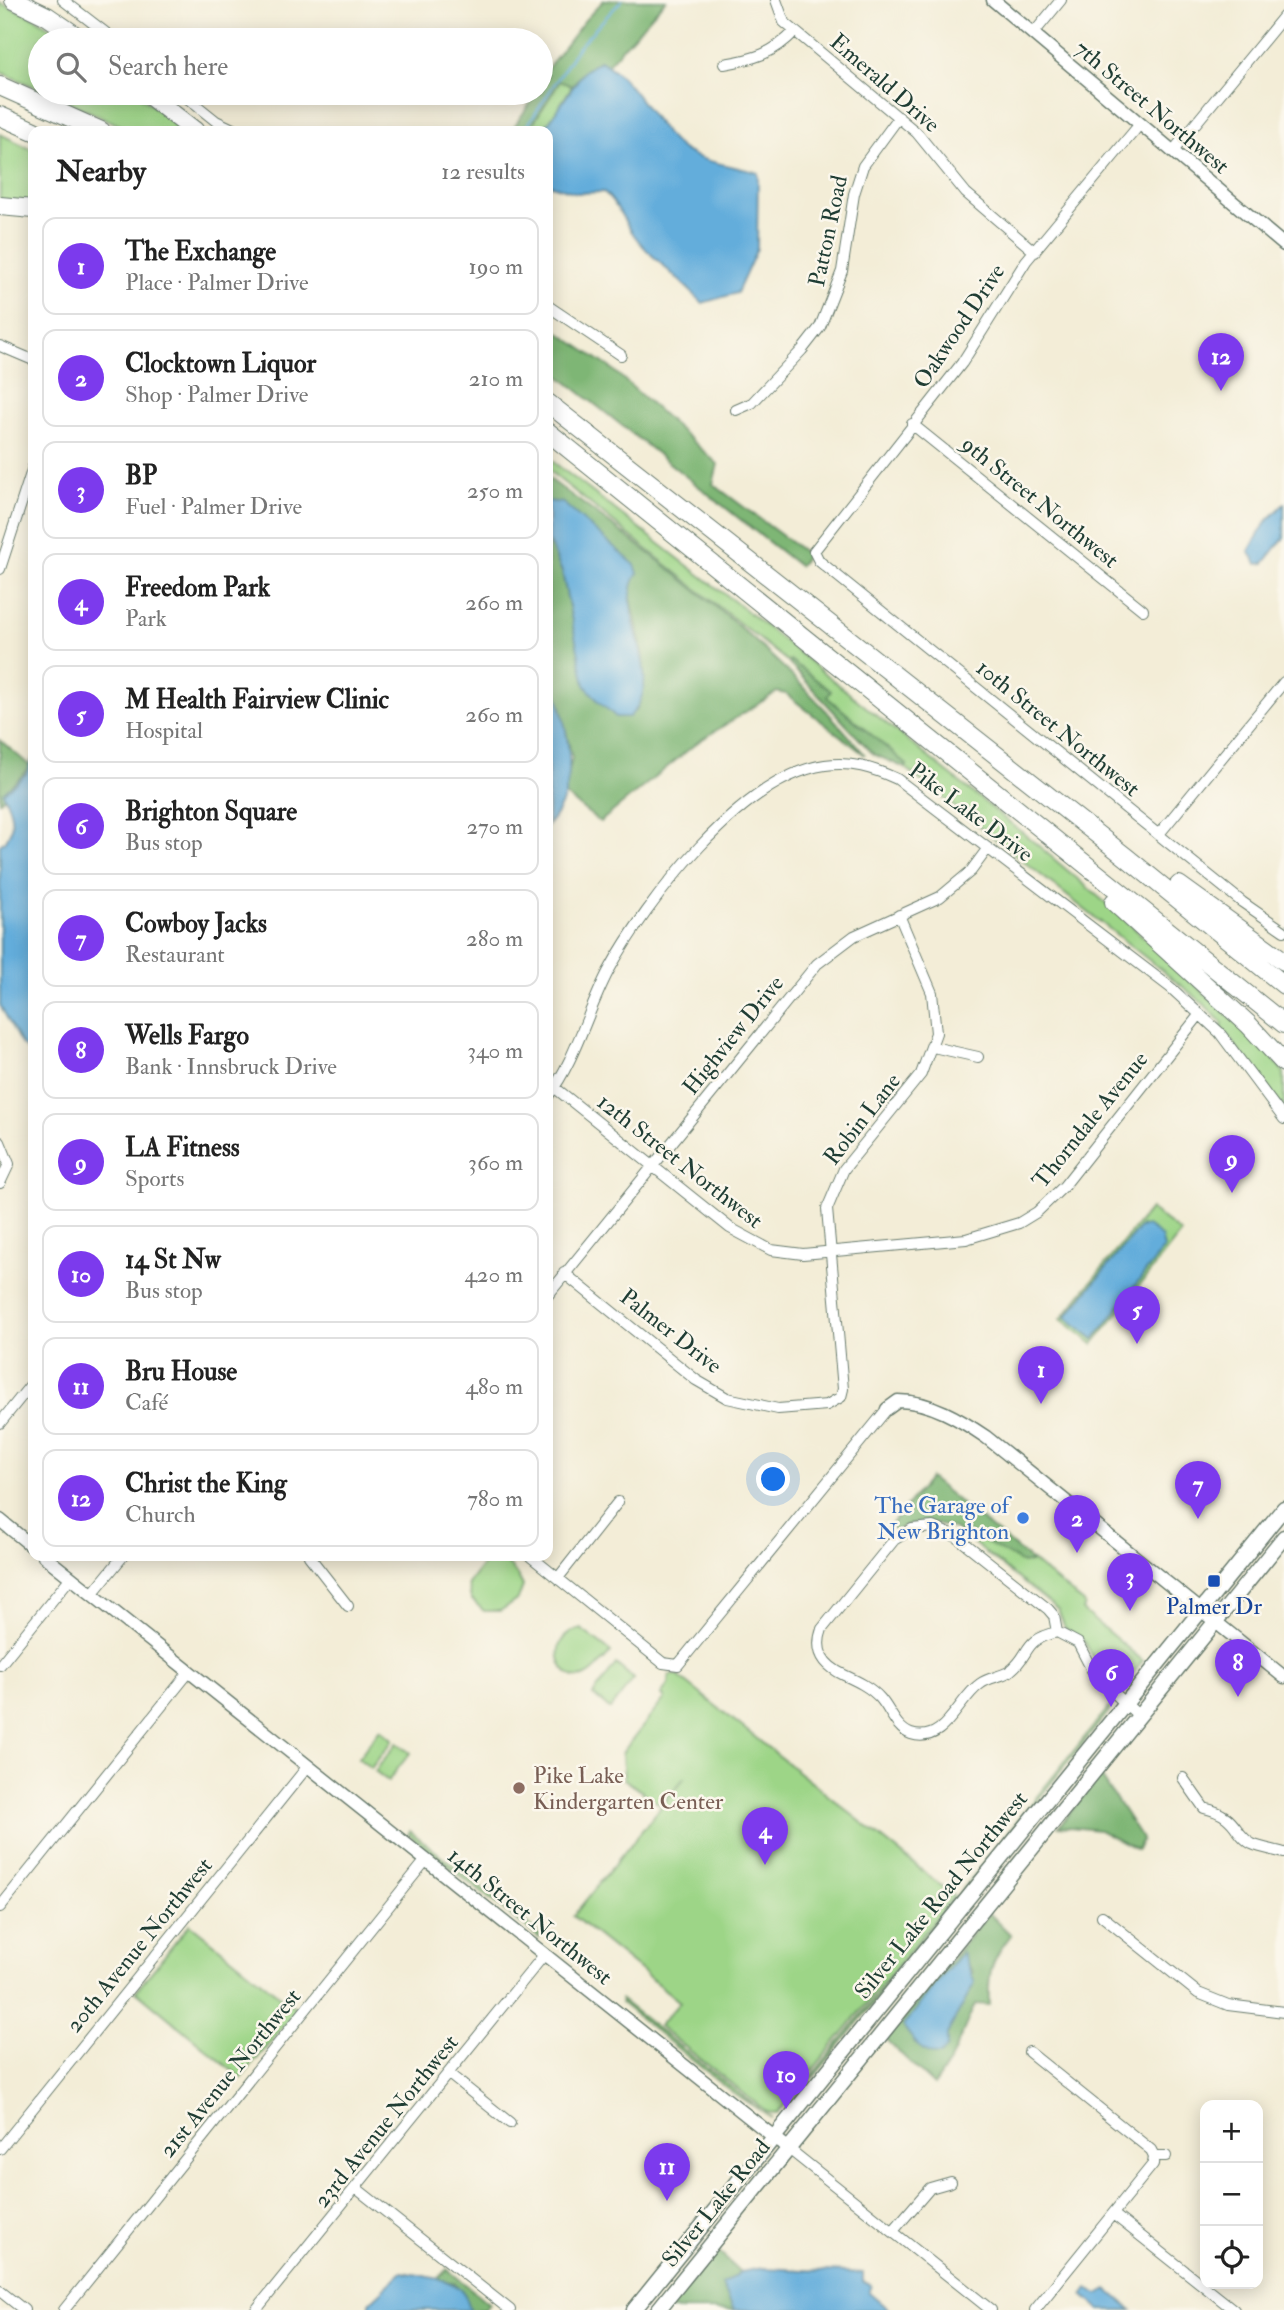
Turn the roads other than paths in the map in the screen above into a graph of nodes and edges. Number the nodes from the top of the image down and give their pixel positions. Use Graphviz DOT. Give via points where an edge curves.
graph roads {
  1 [pos="14,0"];
  2 [pos="63,0"];
  3 [pos="776,0"];
  4 [pos="993,0"];
  5 [pos="1061,0"];
  6 [pos="28,4"];
  7 [pos="1284,16"];
  8 [pos="64,28"];
  9 [pos="99,28"];
  10 [pos="795,31"];
  11 [pos="1033,34"];
  12 [pos="724,64"];
  13 [pos="0,86"];
  14 [pos="28,98"];
  15 [pos="43,105"];
  16 [pos="161,105"];
  17 [pos="196,105"];
  18 [pos="0,116"];
  19 [pos="899,117"];
  20 [pos="1140,124"];
  21 [pos="90,126"];
  22 [pos="189,126"];
  23 [pos="226,126"];
  24 [pos="28,128"];
  25 [pos="1173,151"];
  26 [pos="0,206"];
  27 [pos="28,209"];
  28 [pos="1281,238"];
  29 [pos="1034,251"];
  30 [pos="553,309"];
  31 [pos="0,346"];
  32 [pos="621,355"];
  33 [pos="28,358"];
  34 [pos="553,407"];
  35 [pos="736,410"];
  36 [pos="912,424"];
  37 [pos="553,436"];
  38 [pos="553,446"];
  39 [pos="28,482"];
  40 [pos="671,531"];
  41 [pos="814,551"];
  42 [pos="0,569"];
  43 [pos="1143,610"];
  44 [pos="1284,682"];
  45 [pos="1159,834"];
  46 [pos="988,848"];
  47 [pos="1070,853"];
  48 [pos="1126,857"];
  49 [pos="899,915"];
  50 [pos="1282,926"];
  51 [pos="1284,961"];
  52 [pos="1284,985"];
  53 [pos="1200,1014"];
  54 [pos="1284,1024"];
  55 [pos="933,1047"];
  56 [pos="978,1057"];
  57 [pos="1284,1063"];
  58 [pos="553,1088"];
  59 [pos="553,1093"];
  60 [pos="1284,1119"];
  61 [pos="0,1142"];
  62 [pos="652,1166"];
  63 [pos="0,1183"];
  64 [pos="830,1251"];
  65 [pos="564,1273"];
  66 [pos="553,1288"];
  67 [pos="28,1388"];
  68 [pos="841,1396"];
  69 [pos="887,1409"];
  70 [pos="0,1423"];
  71 [pos="618,1502"];
  72 [pos="1284,1508"];
  73 [pos="0,1520"];
  74 [pos="1284,1537"];
  75 [pos="28,1543"];
  76 [pos="50,1561"];
  77 [pos="119,1561"];
  78 [pos="313,1561"];
  79 [pos="536,1561"];
  80 [pos="71,1577"];
  81 [pos="558,1578"];
  82 [pos="92,1594"];
  83 [pos="348,1606"];
  84 [pos="1202,1609"];
  85 [pos="1215,1621"];
  86 [pos="1057,1632"];
  87 [pos="0,1665"];
  88 [pos="189,1672"];
  89 [pos="1284,1678"];
  90 [pos="1124,1704"];
  91 [pos="1139,1716"];
  92 [pos="307,1766"];
  93 [pos="1183,1778"];
  94 [pos="1284,1853"];
  95 [pos="426,1860"];
  96 [pos="0,1907"];
  97 [pos="1102,1916"];
  98 [pos="544,1955"];
  99 [pos="1284,2012"];
  100 [pos="1029,2052"];
  101 [pos="449,2074"];
  102 [pos="510,2123"];
  103 [pos="775,2138"];
  104 [pos="0,2149"];
  105 [pos="789,2149"];
  106 [pos="1154,2156"];
  107 [pos="1166,2156"];
  108 [pos="951,2182"];
  109 [pos="356,2188"];
  110 [pos="1113,2214"];
  111 [pos="893,2231"];
  112 [pos="0,2291"];
  113 [pos="24,2310"];
  114 [pos="64,2310"];
  115 [pos="256,2310"];
  116 [pos="510,2310"];
  117 [pos="634,2310"];
  118 [pos="659,2310"];
  119 [pos="991,2310"];
  120 [pos="1035,2310"];
  121 [pos="1234,2310"];
  1 -- 6 [label="highway"];
  2 -- 9 [label="street"];
  3 -- 10 [label="street, Emerald Drive" via="780,15"];
  4 -- 11 [label="street, 7th Street Northwest"];
  5 -- 11 [label="street"];
  6 -- 8 [label="highway"];
  7 -- 25 [label="street"];
  10 -- 12 [label="street" via="764,56"];
  10 -- 19 [label="street, Emerald Drive"];
  11 -- 20 [label="street, 7th Street Northwest"];
  13 -- 14 [label="highway"];
  15 -- 21 [label="highway"];
  16 -- 22 [label="highway"];
  17 -- 23 [label="street"];
  18 -- 24 [label="highway"];
  19 -- 29 [label="street, Emerald Drive" via="932,149 966,194"];
  19 -- 35 [label="street, Patton Road" via="863,166 839,281 820,327 752,403"];
  20 -- 25 [label="street, 7th Street Northwest"];
  20 -- 29 [label="street, Oakwood Drive"];
  25 -- 28 [label="street, 7th Street Northwest"];
  26 -- 27 [label="highway"];
  29 -- 36 [label="street, Oakwood Drive" via="962,363"];
  30 -- 32 [label="street"];
  31 -- 33 [label="street"];
  34 -- 48 [label="highway"];
  36 -- 41 [label="street, Oakwood Drive"];
  36 -- 43 [label="street, 9th Street Northwest"];
  37 -- 40 [label="highway"];
  38 -- 40 [label="highway"];
  39 -- 42 [label="street"];
  40 -- 47 [label="highway"];
  41 -- 45 [label="street, 10th Street Northwest" via="819,561"];
  44 -- 45 [label="street"];
  45 -- 50 [label="street, 10th Street Northwest" via="1242,902"];
  46 -- 49 [label="street, Highview Drive" via="955,887"];
  46 -- 53 [label="street, Pike Lake Drive"];
  46 -- 58 [label="street, Pike Lake Drive" via="897,779 861,765 806,769 743,808 666,885 607,974"];
  47 -- 54 [label="highway"];
  47 -- 57 [label="highway" via="1115,904 1248,1024"];
  48 -- 51 [label="highway" via="1166,876"];
  48 -- 52 [label="highway"];
  49 -- 55 [label="street, Robin Lane" via="932,993 937,1019"];
  49 -- 62 [label="street, Highview Drive" via="854,936 817,964"];
  53 -- 60 [label="street, Pike Lake Drive" via="1240,1058"];
  53 -- 64 [label="street, Thorndale Avenue" via="1064,1186 1037,1212 985,1236"];
  55 -- 56 [label="street"];
  55 -- 64 [label="street, Robin Lane" via="921,1074 837,1182 827,1209"];
  59 -- 62 [label="street, 12th Street Northwest"];
  61 -- 63 [label="street" via="9,1164"];
  62 -- 64 [label="street, 12th Street Northwest" via="756,1244 793,1253"];
  62 -- 65 [label="street, Highview Drive"];
  64 -- 68 [label="street, Robin Lane"];
  65 -- 66 [label="street, Highview Drive"];
  65 -- 68 [label="street, Palmer Drive" via="696,1380 727,1398 778,1409 827,1405"];
  67 -- 70 [label="street"];
  69 -- 81 [label="street" via="684,1661 673,1666 663,1663"];
  69 -- 84 [label="street" via="907,1401 969,1426"];
  71 -- 81 [label="street"];
  72 -- 84 [label="main road, Silver Lake Road Northwest"];
  73 -- 75 [label="street"];
  74 -- 85 [label="main road, Silver Lake Road"];
  76 -- 80 [label="street, 14th Street Northwest"];
  77 -- 82 [label="street"];
  78 -- 83 [label="street"];
  79 -- 81 [label="street"];
  80 -- 82 [label="street, 14th Street Northwest"];
  80 -- 87 [label="street"];
  82 -- 88 [label="street, 14th Street Northwest"];
  84 -- 85 [label="street"];
  84 -- 90 [label="main road, Silver Lake Road Northwest"];
  85 -- 89 [label="street"];
  85 -- 91 [label="main road, Silver Lake Road"];
  86 -- 86 [label="street" via="1048,1609 957,1537 923,1528 894,1540 822,1629 818,1647 833,1670 864,1685 908,1733 920,1735 943,1727 980,1684 1009,1671 1034,1640"];
  86 -- 90 [label="street" via="1078,1643 1094,1674"];
  88 -- 92 [label="street, 14th Street Northwest"];
  88 -- 96 [label="street"];
  90 -- 91 [label="street"];
  90 -- 103 [label="main road, Silver Lake Road Northwest"];
  91 -- 105 [label="main road, Silver Lake Road"];
  92 -- 95 [label="street, 14th Street Northwest"];
  92 -- 104 [label="street, 20th Avenue Northwest"];
  93 -- 94 [label="street" via="1204,1808 1233,1820 1249,1843"];
  95 -- 98 [label="street, 14th Street Northwest"];
  95 -- 114 [label="street, 21st Avenue Northwest"];
  97 -- 99 [label="street" via="1198,1993 1228,2005"];
  98 -- 101 [label="street, 23rd Avenue Northwest"];
  98 -- 103 [label="street, 14th Street Northwest"];
  100 -- 106 [label="street"];
  101 -- 102 [label="street"];
  101 -- 109 [label="street, 23rd Avenue Northwest"];
  103 -- 105 [label="street, 14th Street Northwest"];
  103 -- 117 [label="main road, Silver Lake Road Northwest"];
  105 -- 111 [label="street, 14th Street Northwest"];
  105 -- 118 [label="main road, Silver Lake Road"];
  106 -- 107 [label="street"];
  106 -- 110 [label="street" via="1153,2164"];
  108 -- 111 [label="street" via="930,2188"];
  109 -- 115 [label="street, 23rd Avenue Northwest"];
  109 -- 116 [label="street"];
  110 -- 120 [label="street"];
  110 -- 121 [label="street"];
  111 -- 119 [label="street, 14th Street Northwest"];
  112 -- 113 [label="street"];
}
